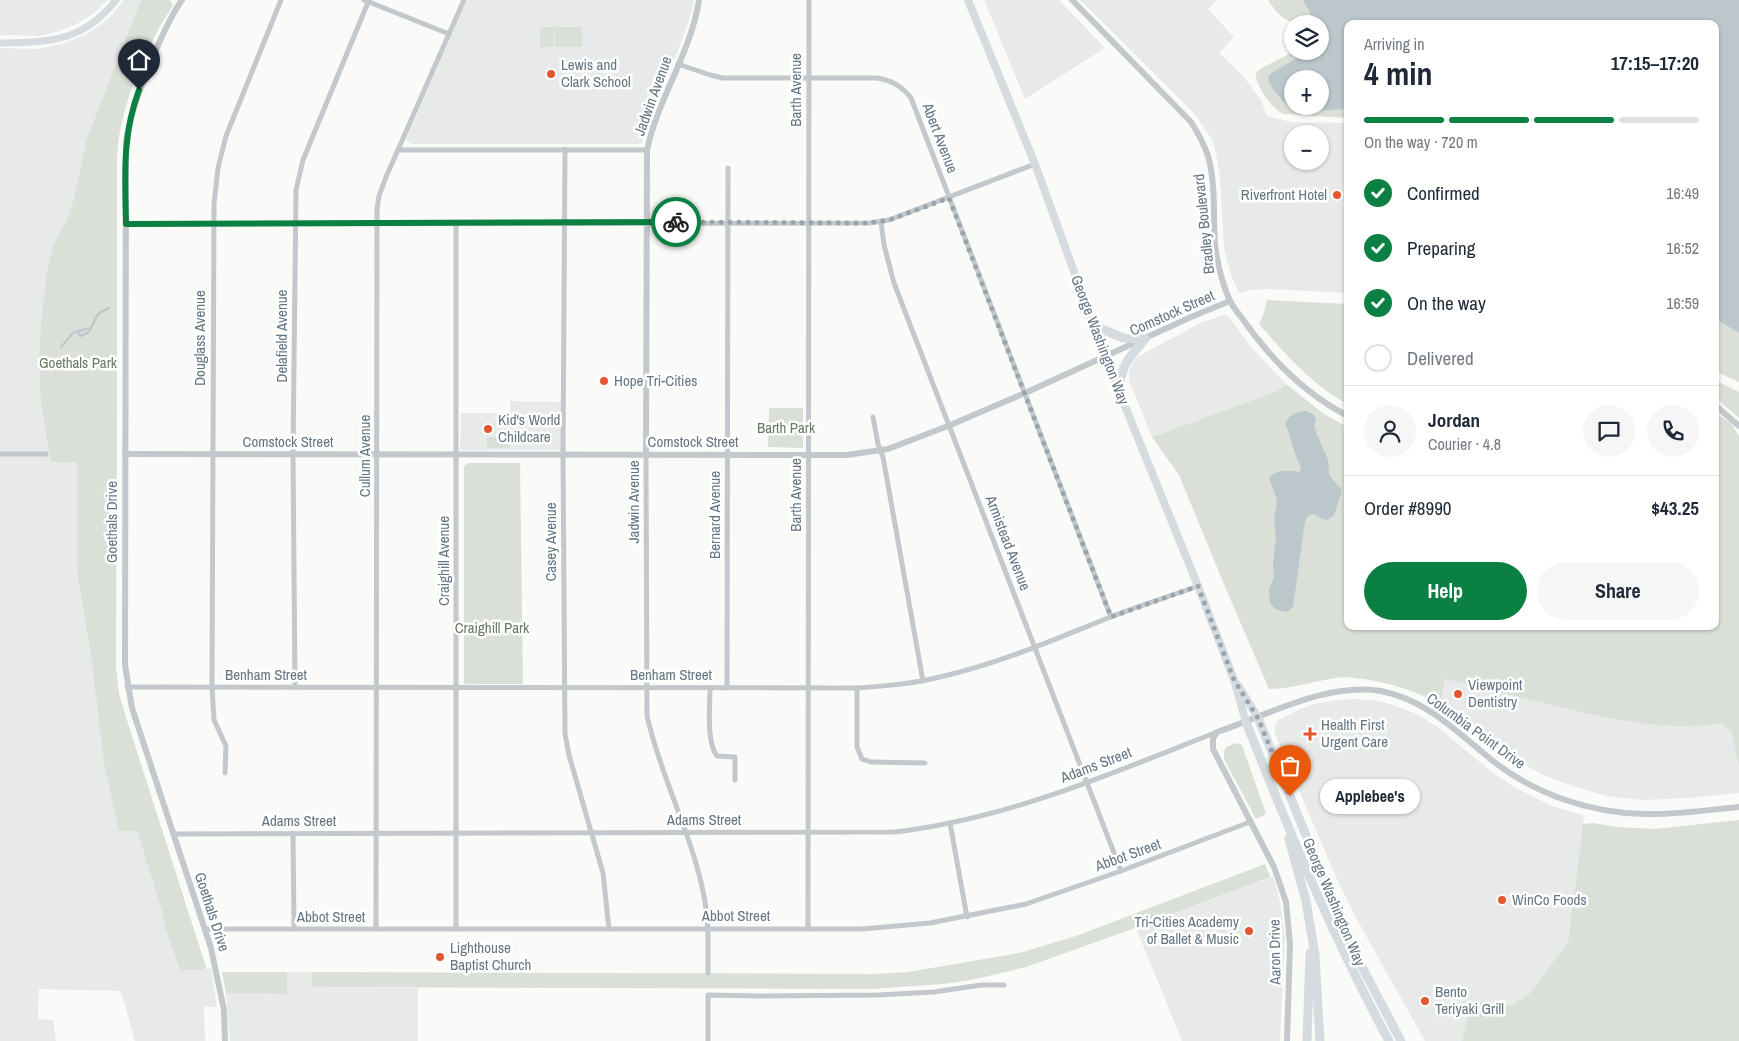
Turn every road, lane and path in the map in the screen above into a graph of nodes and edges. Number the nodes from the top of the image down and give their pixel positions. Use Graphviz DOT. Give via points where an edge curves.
graph roads {
  1 [pos="116,0"];
  2 [pos="182,0"];
  3 [pos="281,0"];
  4 [pos="464,0"];
  5 [pos="698,0"];
  6 [pos="809,0"];
  7 [pos="968,0"];
  8 [pos="1072,0"];
  9 [pos="367,1"];
  10 [pos="448,34"];
  11 [pos="0,42"];
  12 [pos="678,64"];
  13 [pos="809,78"];
  14 [pos="565,149"];
  15 [pos="398,150"];
  16 [pos="648,150"];
  17 [pos="1035,164"];
  18 [pos="728,168"];
  19 [pos="949,198"];
  20 [pos="213,222"];
  21 [pos="376,222"];
  22 [pos="456,222"];
  23 [pos="728,222"];
  24 [pos="880,222"];
  25 [pos="294,223"];
  26 [pos="564,223"];
  27 [pos="647,223"];
  28 [pos="809,223"];
  29 [pos="126,224"];
  30 [pos="1230,301"];
  31 [pos="1093,325"];
  32 [pos="1145,339"];
  33 [pos="1105,357"];
  34 [pos="1118,392"];
  35 [pos="1024,393"];
  36 [pos="1719,408"];
  37 [pos="1344,414"];
  38 [pos="873,418"];
  39 [pos="948,426"];
  40 [pos="1739,426"];
  41 [pos="880,451"];
  42 [pos="0,454"];
  43 [pos="46,454"];
  44 [pos="125,454"];
  45 [pos="213,454"];
  46 [pos="294,454"];
  47 [pos="378,454"];
  48 [pos="456,454"];
  49 [pos="564,454"];
  50 [pos="646,454"];
  51 [pos="727,455"];
  52 [pos="808,455"];
  53 [pos="1198,586"];
  54 [pos="1111,617"];
  55 [pos="1035,647"];
  56 [pos="1234,680"];
  57 [pos="923,681"];
  58 [pos="127,687"];
  59 [pos="212,687"];
  60 [pos="295,687"];
  61 [pos="375,687"];
  62 [pos="456,688"];
  63 [pos="564,688"];
  64 [pos="646,688"];
  65 [pos="710,688"];
  66 [pos="727,688"];
  67 [pos="809,688"];
  68 [pos="857,688"];
  69 [pos="1258,718"];
  70 [pos="1246,722"];
  71 [pos="1217,732"];
  72 [pos="925,763"];
  73 [pos="225,773"];
  74 [pos="735,780"];
  75 [pos="1086,783"];
  76 [pos="1739,807"];
  77 [pos="1280,808"];
  78 [pos="1250,822"];
  79 [pos="950,824"];
  80 [pos="456,832"];
  81 [pos="591,832"];
  82 [pos="293,833"];
  83 [pos="375,833"];
  84 [pos="686,833"];
  85 [pos="808,833"];
  86 [pos="174,834"];
  87 [pos="1120,871"];
  88 [pos="967,916"];
  89 [pos="1310,921"];
  90 [pos="708,928"];
  91 [pos="205,929"];
  92 [pos="294,929"];
  93 [pos="376,929"];
  94 [pos="456,929"];
  95 [pos="609,929"];
  96 [pos="808,930"];
  97 [pos="708,973"];
  98 [pos="1004,985"];
  99 [pos="225,1041"];
  100 [pos="708,1041"];
  101 [pos="1286,1041"];
  102 [pos="1307,1041"];
  103 [pos="1320,1041"];
  104 [pos="1389,1041"];
  105 [pos="1402,1041"];
  1 -- 11 [label="main road" via="98,20 72,35 47,42"];
  2 -- 29 [label="street, Goethals Drive" via="160,40 129,121 125,156"];
  3 -- 20 [label="street, Douglass Avenue" via="226,136 215,185"];
  4 -- 10 [label="street, Cullum Avenue"];
  5 -- 12 [label="street, Jadwin Avenue" via="695,21"];
  6 -- 13 [label="street, Barth Avenue"];
  7 -- 17 [label="main road, George Washington Way"];
  8 -- 30 [label="street, Bradley Boulevard" via="1191,122 1201,138 1212,175 1215,245 1220,274"];
  9 -- 10 [label="street"];
  9 -- 25 [label="street, Delafield Avenue" via="299,170"];
  10 -- 15 [label="street, Cullum Avenue"];
  12 -- 13 [label="street, Abert Avenue" via="717,77"];
  12 -- 16 [label="street, Jadwin Avenue" via="655,121"];
  13 -- 19 [label="street, Abert Avenue" via="877,78 894,82 906,90"];
  13 -- 28 [label="street, Barth Avenue"];
  14 -- 15 [label="street"];
  14 -- 16 [label="street"];
  14 -- 26 [label="street, Casey Avenue"];
  15 -- 21 [label="street, Cullum Avenue" via="379,196"];
  16 -- 27 [label="street, Jadwin Avenue"];
  17 -- 19 [label="street"];
  17 -- 31 [label="main road, George Washington Way"];
  18 -- 23 [label="street, Bernard Avenue"];
  19 -- 24 [label="street"];
  19 -- 35 [label="street, Abert Avenue"];
  20 -- 25 [label="street"];
  20 -- 29 [label="street"];
  20 -- 45 [label="street, Douglass Avenue"];
  21 -- 22 [label="street"];
  21 -- 25 [label="street"];
  21 -- 47 [label="street, Cullum Avenue"];
  22 -- 26 [label="street"];
  22 -- 48 [label="street, Craighill Avenue"];
  23 -- 27 [label="street"];
  23 -- 28 [label="street"];
  23 -- 51 [label="street, Bernard Avenue"];
  24 -- 28 [label="street"];
  24 -- 39 [label="street, Armistead Avenue" via="894,283"];
  25 -- 46 [label="street, Delafield Avenue"];
  26 -- 27 [label="street"];
  26 -- 49 [label="street, Casey Avenue"];
  27 -- 50 [label="street, Jadwin Avenue"];
  28 -- 52 [label="street, Barth Avenue"];
  29 -- 44 [label="street, Goethals Drive"];
  30 -- 32 [label="street, Comstock Street"];
  30 -- 37 [label="street, Bradley Boulevard" via="1254,336 1291,375 1323,402"];
  31 -- 32 [label="highway" via="1123,338"];
  31 -- 33 [label="main road, George Washington Way"];
  32 -- 33 [label="street, Comstock Street"];
  32 -- 34 [label="highway" via="1125,362"];
  33 -- 34 [label="main road, George Washington Way"];
  33 -- 35 [label="street, Comstock Street"];
  34 -- 53 [label="main road, George Washington Way"];
  35 -- 39 [label="street, Comstock Street"];
  35 -- 54 [label="street, Abert Avenue"];
  36 -- 40 [label="street"];
  38 -- 41 [label="street"];
  39 -- 41 [label="street, Comstock Street"];
  39 -- 55 [label="street, Armistead Avenue"];
  41 -- 52 [label="street, Comstock Street"];
  41 -- 57 [label="street"];
  42 -- 43 [label="street"];
  44 -- 45 [label="street, Comstock Street"];
  44 -- 58 [label="street, Goethals Drive"];
  45 -- 46 [label="street, Comstock Street"];
  45 -- 59 [label="street, Douglass Avenue"];
  46 -- 47 [label="street, Comstock Street"];
  46 -- 60 [label="street, Delafield Avenue"];
  47 -- 48 [label="street, Comstock Street"];
  47 -- 61 [label="street, Cullum Avenue"];
  48 -- 49 [label="street, Comstock Street"];
  48 -- 62 [label="street, Craighill Avenue"];
  49 -- 50 [label="street, Comstock Street"];
  49 -- 63 [label="street, Casey Avenue"];
  50 -- 51 [label="street, Comstock Street"];
  50 -- 64 [label="street, Jadwin Avenue"];
  51 -- 52 [label="street, Comstock Street"];
  51 -- 66 [label="street, Bernard Avenue"];
  52 -- 67 [label="street, Barth Avenue"];
  53 -- 54 [label="street, Benham Street"];
  53 -- 56 [label="main road, George Washington Way"];
  54 -- 55 [label="street, Benham Street"];
  55 -- 57 [label="street, Benham Street"];
  55 -- 75 [label="street, Armistead Avenue"];
  56 -- 69 [label="main road, George Washington Way"];
  56 -- 70 [label="main road, George Washington Way"];
  57 -- 68 [label="street, Benham Street"];
  58 -- 59 [label="street, Benham Street"];
  58 -- 86 [label="street, Goethals Drive"];
  59 -- 60 [label="street, Benham Street"];
  59 -- 73 [label="street, Douglass Avenue" via="214,720 226,746"];
  60 -- 61 [label="street, Benham Street"];
  61 -- 62 [label="street, Benham Street"];
  61 -- 83 [label="street, Cullum Avenue"];
  62 -- 63 [label="street, Benham Street"];
  62 -- 80 [label="street, Craighill Avenue"];
  63 -- 64 [label="street, Benham Street"];
  63 -- 81 [label="street, Casey Avenue" via="565,734"];
  64 -- 65 [label="street, Benham Street"];
  64 -- 84 [label="street, Jadwin Avenue" via="653,744"];
  65 -- 66 [label="street, Benham Street"];
  65 -- 74 [label="street" via="713,750 717,756 735,757"];
  66 -- 67 [label="street, Benham Street"];
  67 -- 68 [label="street, Benham Street"];
  67 -- 85 [label="street, Barth Avenue"];
  68 -- 72 [label="street" via="857,747 862,759"];
  69 -- 70 [label="street, Columbia Point Drive"];
  69 -- 76 [label="street, Columbia Point Drive" via="1322,694 1381,691 1427,708 1507,771 1547,793 1577,804 1644,814"];
  69 -- 105 [label="highway, George Washington Way" via="1352,948"];
  70 -- 71 [label="street"];
  70 -- 77 [label="highway, George Washington Way"];
  71 -- 75 [label="street, Adams Street"];
  71 -- 78 [label="street, Aaron Drive" via="1213,749"];
  75 -- 79 [label="street, Adams Street" via="1007,810"];
  75 -- 87 [label="street, Armistead Avenue"];
  77 -- 89 [label="highway"];
  77 -- 104 [label="highway, George Washington Way" via="1341,950"];
  78 -- 87 [label="street, Abbot Street"];
  78 -- 101 [label="street, Aaron Drive" via="1274,866 1288,917"];
  79 -- 85 [label="street, Adams Street" via="895,832"];
  79 -- 88 [label="street"];
  80 -- 81 [label="street, Adams Street"];
  80 -- 83 [label="street, Adams Street"];
  80 -- 94 [label="street, Craighill Avenue"];
  81 -- 84 [label="street, Adams Street"];
  81 -- 95 [label="street, Casey Avenue" via="603,873"];
  82 -- 83 [label="street, Adams Street"];
  82 -- 86 [label="street, Adams Street"];
  82 -- 92 [label="street"];
  83 -- 93 [label="street, Cullum Avenue"];
  84 -- 85 [label="street, Adams Street"];
  84 -- 90 [label="street, Jadwin Avenue" via="705,898"];
  85 -- 96 [label="street, Barth Avenue"];
  86 -- 91 [label="street, Goethals Drive"];
  87 -- 88 [label="street, Abbot Street" via="1026,904"];
  88 -- 96 [label="street, Abbot Street" via="862,929"];
  89 -- 102 [label="highway"];
  89 -- 103 [label="highway"];
  90 -- 95 [label="street, Abbot Street"];
  90 -- 96 [label="street, Abbot Street"];
  90 -- 97 [label="street, Jadwin Avenue"];
  91 -- 92 [label="street, Abbot Street"];
  91 -- 99 [label="street, Goethals Drive" via="222,997"];
  92 -- 93 [label="street, Abbot Street"];
  93 -- 94 [label="street, Abbot Street"];
  94 -- 95 [label="street, Abbot Street"];
  98 -- 100 [label="street" via="878,996 708,995"];
}
